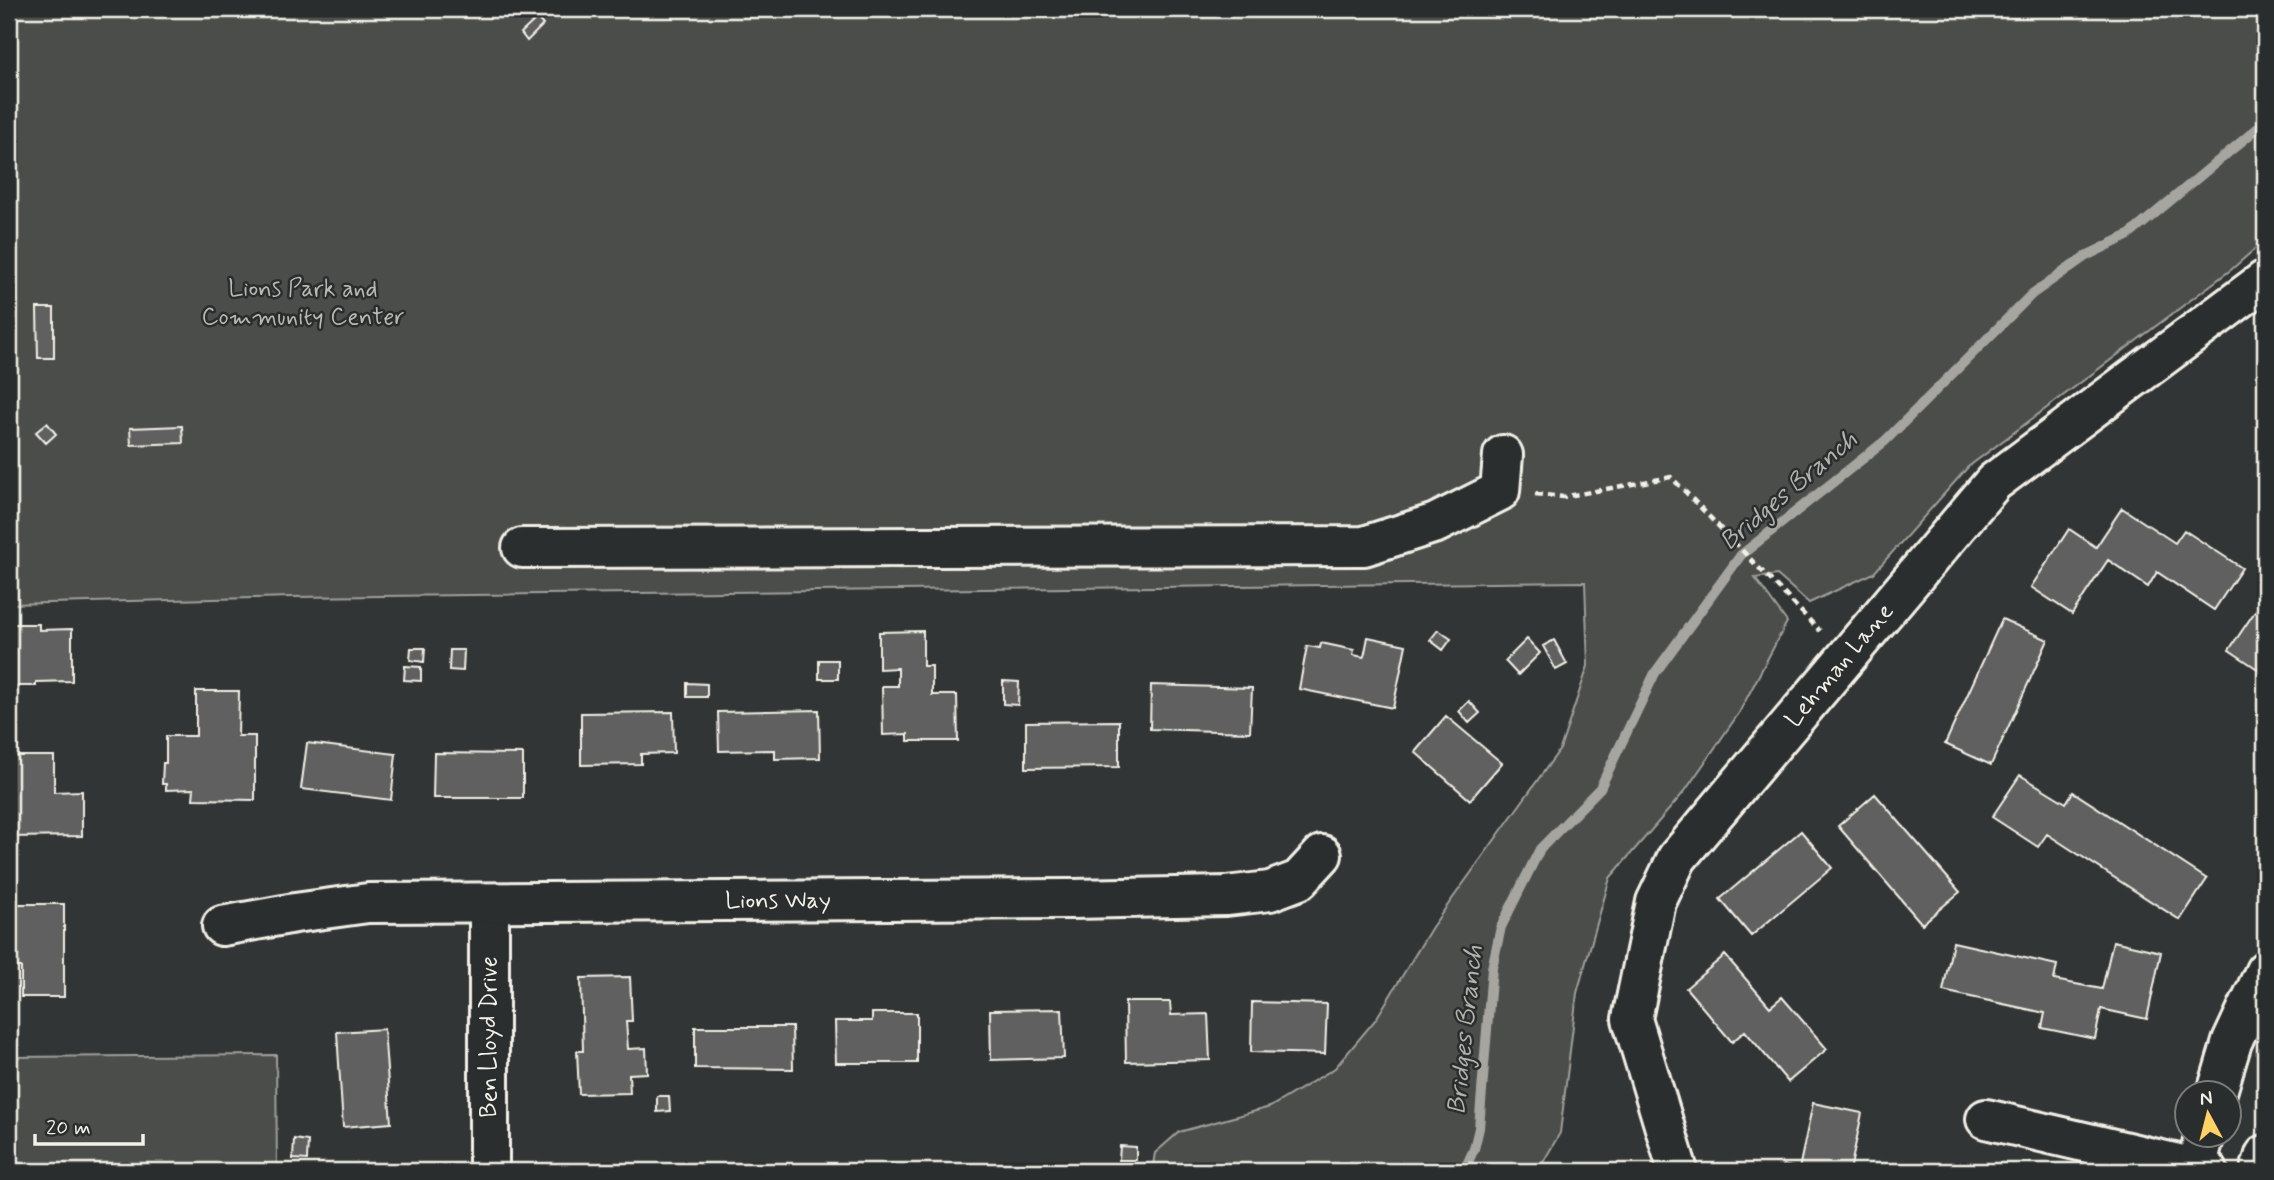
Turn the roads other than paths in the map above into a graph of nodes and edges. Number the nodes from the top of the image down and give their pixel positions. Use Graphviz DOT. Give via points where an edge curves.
graph roads {
  1 [pos="2265,280"];
  2 [pos="1501,473"];
  3 [pos="522,548"];
  4 [pos="1322,855"];
  5 [pos="489,903"];
  6 [pos="222,926"];
  7 [pos="2265,971"];
  8 [pos="2221,1078"];
  9 [pos="1986,1119"];
  10 [pos="2265,1155"];
  11 [pos="2201,1161"];
  12 [pos="489,1171"];
  13 [pos="1678,1171"];
  14 [pos="2260,1171"];
  1 -- 13 [label="street, Lehman Lane" via="1994,482 1677,858 1656,902 1632,1019"];
  2 -- 3 [label="street" via="1436,523 1364,546"];
  4 -- 5 [label="street, Lions Way" via="1299,880 1270,891 1226,896"];
  5 -- 6 [label="street, Lions Way" via="368,903"];
  5 -- 12 [label="street, Ben Lloyd Drive"];
  7 -- 8 [label="street" via="2232,1042"];
  9 -- 11 [label="street"];
  10 -- 14 [label="street"];
}
